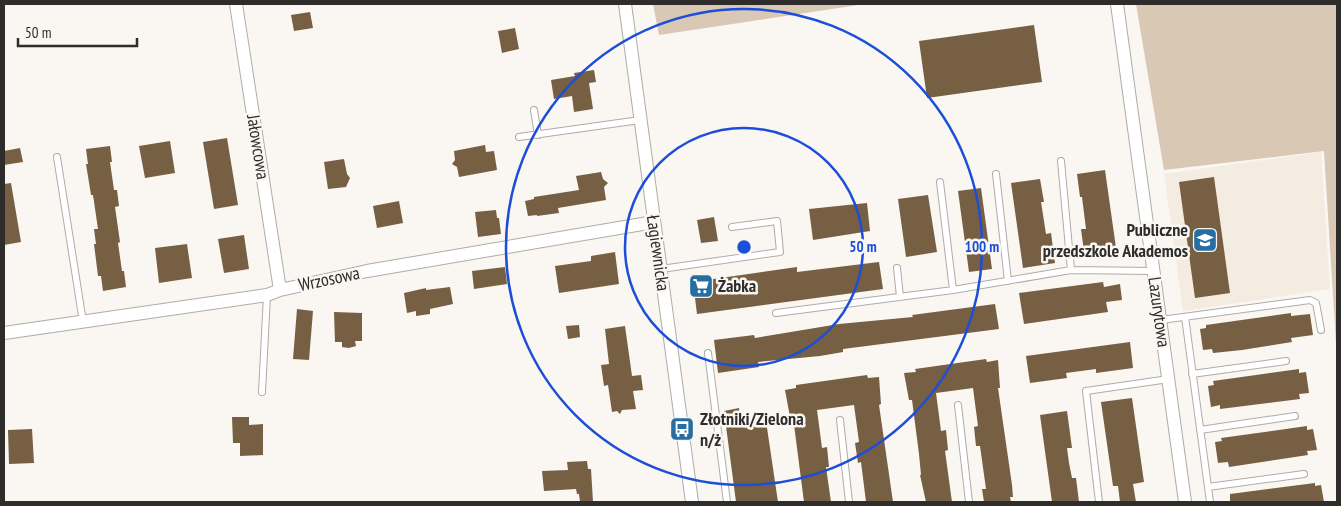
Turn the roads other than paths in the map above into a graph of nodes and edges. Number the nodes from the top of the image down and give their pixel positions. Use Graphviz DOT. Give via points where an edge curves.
graph roads {
  1 [pos="236,4"];
  2 [pos="624,4"];
  3 [pos="1117,4"];
  4 [pos="534,110"];
  5 [pos="640,120"];
  6 [pos="538,135"];
  7 [pos="519,137"];
  8 [pos="57,156"];
  9 [pos="1061,161"];
  10 [pos="996,174"];
  11 [pos="940,182"];
  12 [pos="654,222"];
  13 [pos="732,227"];
  14 [pos="897,268"];
  15 [pos="660,269"];
  16 [pos="1071,270"];
  17 [pos="1153,270"];
  18 [pos="1008,281"];
  19 [pos="280,290"];
  20 [pos="952,290"];
  21 [pos="267,295"];
  22 [pos="900,296"];
  23 [pos="776,313"];
  24 [pos="1185,317"];
  25 [pos="1160,320"];
  26 [pos="83,322"];
  27 [pos="1321,330"];
  28 [pos="4,333"];
  29 [pos="708,352"];
  30 [pos="1286,361"];
  31 [pos="1192,374"];
  32 [pos="1169,379"];
  33 [pos="262,392"];
  34 [pos="958,405"];
  35 [pos="1295,416"];
  36 [pos="840,420"];
  37 [pos="1200,430"];
  38 [pos="1304,474"];
  39 [pos="1208,487"];
  40 [pos="692,502"];
  41 [pos="726,502"];
  42 [pos="849,502"];
  43 [pos="969,502"];
  44 [pos="1099,502"];
  45 [pos="1185,502"];
  46 [pos="1210,502"];
  1 -- 19 [label="street, Jałowcowa"];
  2 -- 5 [label="street, Łagiewnicka"];
  3 -- 17 [label="street, Lazurytowa"];
  4 -- 6 [label="lane"];
  5 -- 6 [label="lane"];
  5 -- 12 [label="street, Łagiewnicka"];
  6 -- 7 [label="lane"];
  8 -- 26 [label="lane"];
  9 -- 16 [label="lane"];
  10 -- 18 [label="lane"];
  11 -- 20 [label="lane"];
  12 -- 15 [label="street, Łagiewnicka"];
  12 -- 19 [label="street, Wrzosowa" via="367,271"];
  13 -- 15 [label="lane" via="777,221 780,252"];
  14 -- 22 [label="lane"];
  15 -- 40 [label="street, Łagiewnicka"];
  16 -- 17 [label="lane"];
  16 -- 18 [label="lane"];
  17 -- 25 [label="street, Lazurytowa"];
  18 -- 20 [label="lane"];
  19 -- 21 [label="street, Wrzosowa"];
  20 -- 22 [label="lane"];
  21 -- 26 [label="street, Wrzosowa"];
  21 -- 33 [label="lane"];
  22 -- 23 [label="lane"];
  24 -- 25 [label="lane"];
  24 -- 27 [label="lane" via="1310,300 1316,303"];
  24 -- 31 [label="lane"];
  25 -- 32 [label="street, Lazurytowa"];
  26 -- 28 [label="street, Wrzosowa"];
  29 -- 41 [label="lane"];
  30 -- 31 [label="lane"];
  31 -- 37 [label="lane"];
  32 -- 44 [label="lane" via="1086,391"];
  32 -- 45 [label="street, Lazurytowa"];
  34 -- 43 [label="lane"];
  35 -- 37 [label="lane"];
  36 -- 42 [label="lane"];
  37 -- 39 [label="lane"];
  38 -- 39 [label="lane"];
  39 -- 46 [label="lane"];
}
